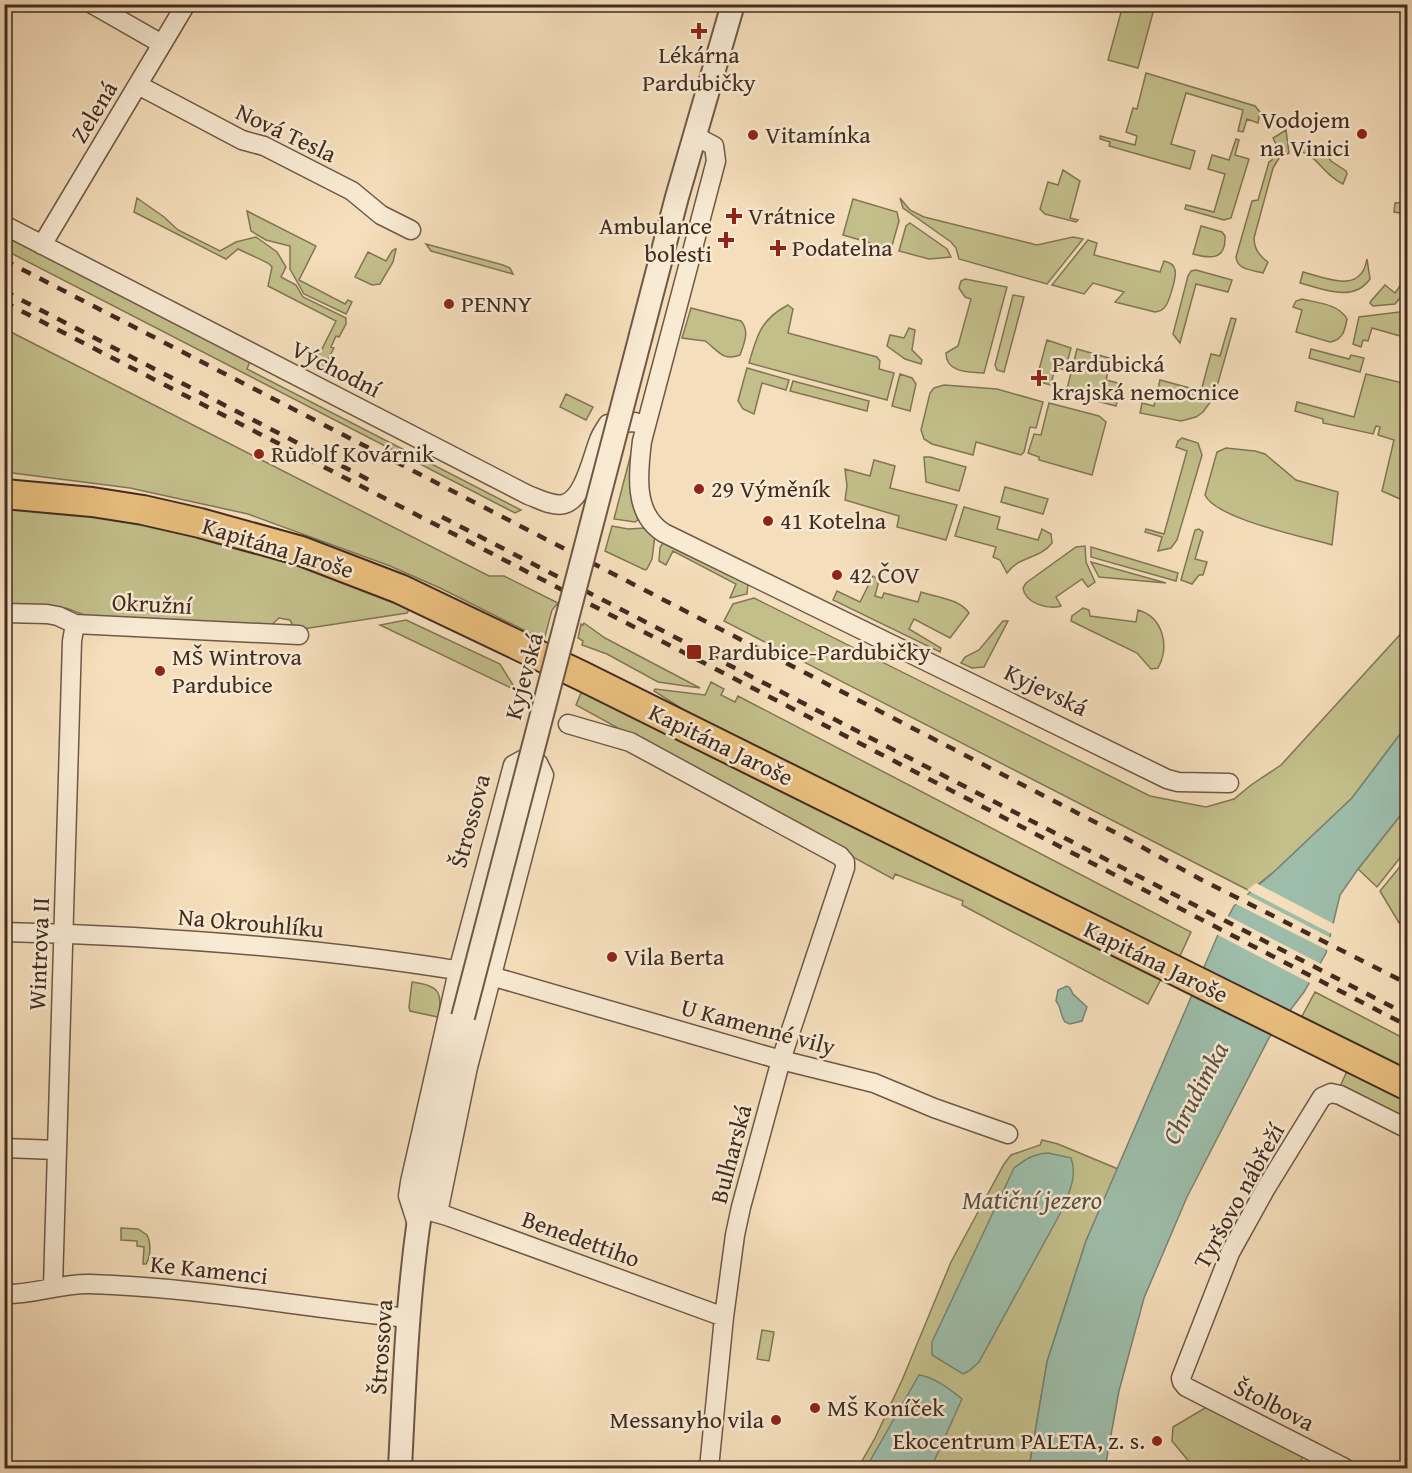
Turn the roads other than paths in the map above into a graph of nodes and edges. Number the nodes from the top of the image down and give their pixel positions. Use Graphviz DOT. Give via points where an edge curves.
graph roads {
  1 [pos="92,4"];
  2 [pos="186,4"];
  3 [pos="733,4"];
  4 [pos="162,45"];
  5 [pos="138,85"];
  6 [pos="695,136"];
  7 [pos="682,180"];
  8 [pos="710,188"];
  9 [pos="4,225"];
  10 [pos="411,230"];
  11 [pos="42,245"];
  12 [pos="645,425"];
  13 [pos="4,494"];
  14 [pos="4,613"];
  15 [pos="75,624"];
  16 [pos="299,635"];
  17 [pos="568,723"];
  18 [pos="1230,783"];
  19 [pos="4,932"];
  20 [pos="63,933"];
  21 [pos="458,970"];
  22 [pos="492,976"];
  23 [pos="781,1060"];
  24 [pos="1407,1086"];
  25 [pos="1407,1129"];
  26 [pos="1008,1134"];
  27 [pos="4,1148"];
  28 [pos="57,1150"];
  29 [pos="426,1210"];
  30 [pos="54,1286"];
  31 [pos="4,1294"];
  32 [pos="724,1317"];
  33 [pos="409,1318"];
  34 [pos="1182,1382"];
  35 [pos="400,1468"];
  36 [pos="709,1468"];
  37 [pos="1345,1468"];
  1 -- 4 [label="street"];
  2 -- 4 [label="street, Zelená"];
  3 -- 6 [label="street, Kyjevská"];
  4 -- 5 [label="street, Zelená"];
  5 -- 10 [label="street, Nová Tesla" via="242,140 264,146 352,191 381,215"];
  5 -- 11 [label="street, Zelená"];
  6 -- 7 [label="street, Kyjevská"];
  6 -- 8 [label="street" via="716,149"];
  7 -- 8 [label="street"];
  7 -- 29 [label="street, Kyjevská, bridge" via="441,1105"];
  8 -- 12 [label="street"];
  9 -- 11 [label="street, Východní"];
  11 -- 12 [label="street, Východní" via="546,502 564,504 574,498 608,424"];
  12 -- 18 [label="street, Kyjevská" via="640,488 643,510 651,524 664,533 1167,779"];
  13 -- 24 [label="main road, Kapitána Jaroše" via="144,510 301,551 374,578 511,641"];
  14 -- 15 [label="street, Okružní" via="47,614"];
  15 -- 16 [label="street, Okružní"];
  15 -- 20 [label="street, Wintrova II"];
  17 -- 23 [label="street, Bulharská" via="630,742 845,862"];
  19 -- 20 [label="street, Na Okrouhlíku"];
  20 -- 21 [label="street, Na Okrouhlíku" via="267,946"];
  20 -- 28 [label="street, Wintrova II"];
  21 -- 22 [label="street, Na Okrouhlíku"];
  21 -- 22 [label="street, Štrossova" via="513,765 524,759 538,763 544,775"];
  21 -- 29 [label="street, Štrossova" via="408,1196"];
  22 -- 23 [label="street, U Kamenné vily"];
  22 -- 29 [label="street, Štrossova"];
  23 -- 26 [label="street, U Kamenné vily" via="874,1083"];
  23 -- 32 [label="street, Bulharská" via="741,1207"];
  25 -- 34 [label="street, Tyršovo nábřeží" via="1336,1094 1326,1094 1255,1205 1230,1253 1184,1368"];
  27 -- 28 [label="street"];
  28 -- 30 [label="street, Wintrova II"];
  29 -- 32 [label="street, Benedettiho"];
  29 -- 33 [label="street, Štrossova"];
  30 -- 31 [label="street, Ke Kamenci" via="23,1294"];
  30 -- 33 [label="street, Ke Kamenci" via="150,1288"];
  32 -- 36 [label="street, Bulharská"];
  33 -- 35 [label="street, Štrossova"];
  34 -- 37 [label="street, Štolbova"];
}
